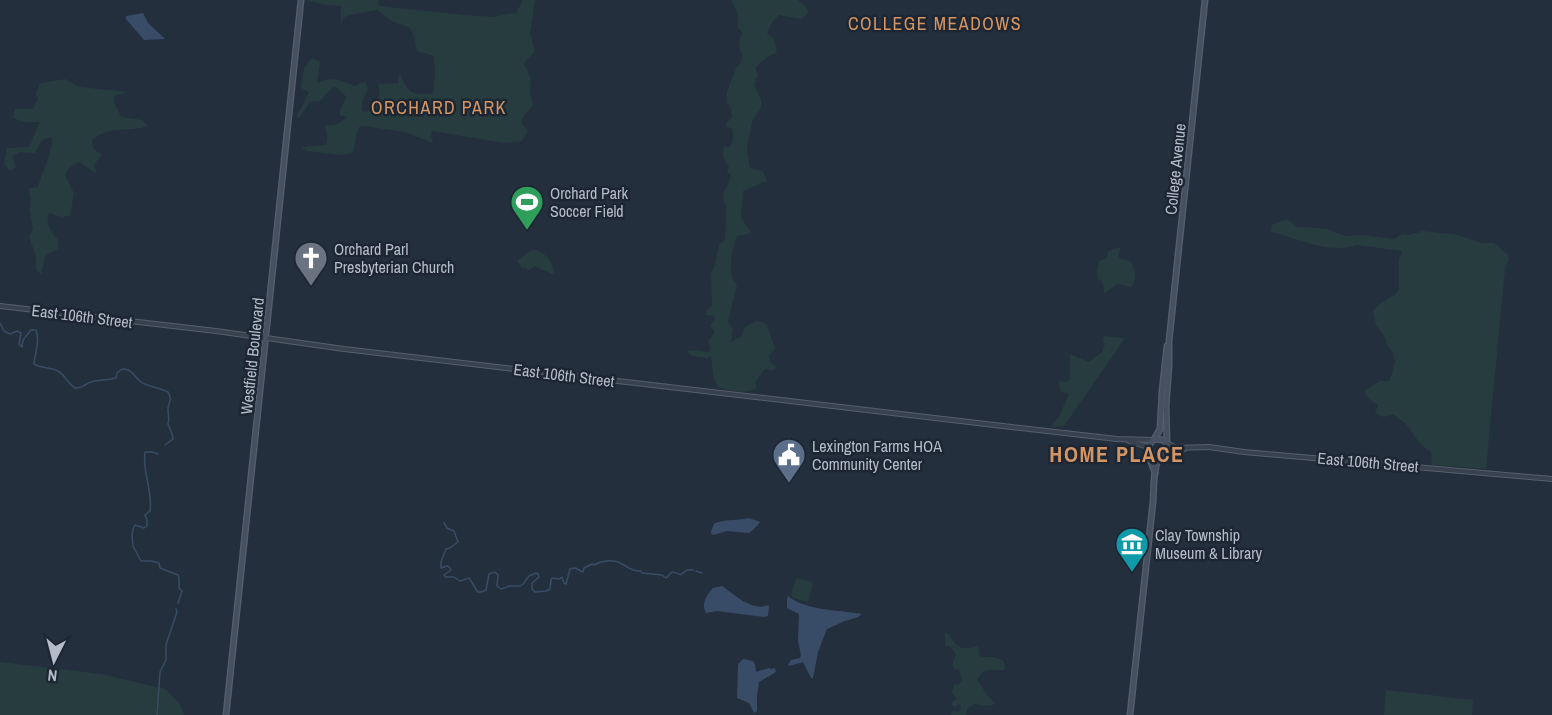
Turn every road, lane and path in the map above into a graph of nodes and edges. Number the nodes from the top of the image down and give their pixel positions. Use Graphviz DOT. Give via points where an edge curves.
graph roads {
  1 [pos="302,0"];
  2 [pos="1205,0"];
  3 [pos="0,306"];
  4 [pos="266,338"];
  5 [pos="1169,341"];
  6 [pos="1154,439"];
  7 [pos="1128,440"];
  8 [pos="1167,444"];
  9 [pos="1185,448"];
  10 [pos="1150,452"];
  11 [pos="1164,456"];
  12 [pos="1155,473"];
  13 [pos="1552,479"];
  14 [pos="226,715"];
  15 [pos="1130,715"];
  1 -- 4 [label="main road, Westfield Boulevard"];
  2 -- 5 [label="main road, College Avenue"];
  3 -- 4 [label="street, East 106th Street"];
  4 -- 7 [label="street, East 106th Street"];
  4 -- 14 [label="main road, Westfield Boulevard"];
  5 -- 6 [label="main road, College Avenue" via="1160,429"];
  5 -- 8 [label="main road, College Avenue"];
  6 -- 7 [label="street, East 106th Street"];
  6 -- 8 [label="main road"];
  6 -- 10 [label="main road"];
  7 -- 10 [label="street, East 106th Street"];
  8 -- 9 [label="street, East 106th Street"];
  8 -- 11 [label="main road"];
  9 -- 11 [label="street, East 106th Street"];
  9 -- 13 [label="street, East 106th Street" via="1209,447"];
  10 -- 11 [label="main road" via="1156,457"];
  10 -- 12 [label="main road"];
  11 -- 12 [label="main road"];
  12 -- 15 [label="main road"];
}
